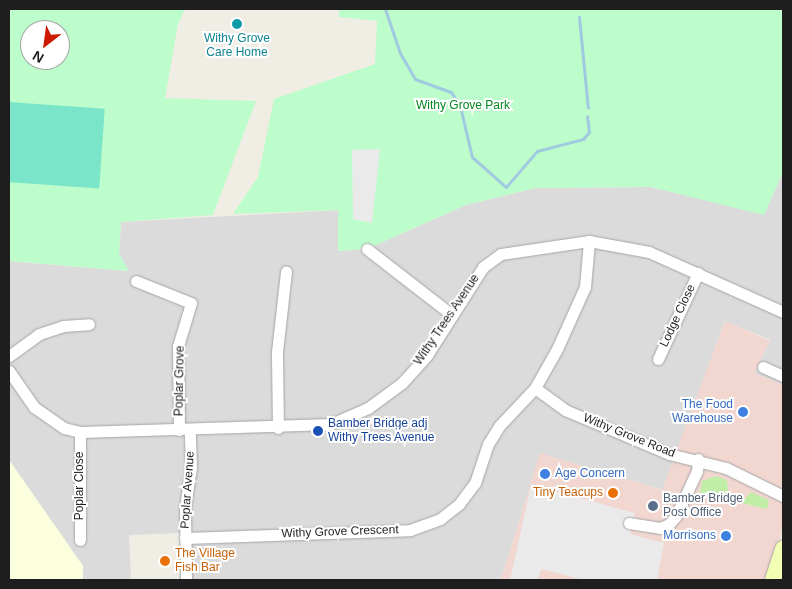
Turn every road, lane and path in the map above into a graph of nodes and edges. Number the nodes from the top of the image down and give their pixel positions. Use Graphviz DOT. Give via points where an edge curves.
graph roads {
  1 [pos="589,241"];
  2 [pos="367,249"];
  3 [pos="286,272"];
  4 [pos="698,274"];
  5 [pos="136,281"];
  6 [pos="782,309"];
  7 [pos="452,315"];
  8 [pos="89,324"];
  9 [pos="9,356"];
  10 [pos="658,359"];
  11 [pos="763,367"];
  12 [pos="9,371"];
  13 [pos="783,376"];
  14 [pos="535,388"];
  15 [pos="278,428"];
  16 [pos="184,430"];
  17 [pos="80,432"];
  18 [pos="698,459"];
  19 [pos="783,496"];
  20 [pos="629,523"];
  21 [pos="185,538"];
  22 [pos="80,540"];
  23 [pos="783,551"];
  24 [pos="186,580"];
  25 [pos="774,580"];
  1 -- 4 [label="street, Withy Trees Avenue" via="630,246"];
  1 -- 7 [label="street, Withy Trees Avenue" via="501,254 483,267"];
  1 -- 14 [label="street, Withy Grove Crescent" via="585,287"];
  2 -- 7 [label="street"];
  3 -- 15 [label="street" via="277,352"];
  4 -- 6 [label="street, Withy Trees Avenue"];
  4 -- 10 [label="street, Lodge Close"];
  5 -- 16 [label="street, Poplar Grove" via="191,303 178,346"];
  7 -- 15 [label="street, Withy Trees Avenue" via="426,354 388,396 349,418 331,424"];
  8 -- 9 [label="street" via="63,326 40,334"];
  11 -- 13 [label="street"];
  12 -- 17 [label="street, Withy Trees Avenue" via="34,407 58,424"];
  14 -- 18 [label="street, Withy Grove Road" via="574,414 669,454"];
  14 -- 21 [label="street, Withy Grove Crescent" via="488,444 475,484 459,504 440,519 410,530"];
  15 -- 16 [label="street, Withy Trees Avenue"];
  16 -- 17 [label="street, Withy Trees Avenue"];
  16 -- 21 [label="street, Poplar Avenue" via="191,467 185,507"];
  17 -- 22 [label="street, Poplar Close"];
  18 -- 19 [label="street, Withy Grove Road" via="726,468"];
  18 -- 20 [label="street" via="697,471 671,522 660,528"];
  21 -- 24 [label="street, Poplar Avenue"];
  23 -- 25 [label="main road"];
}
